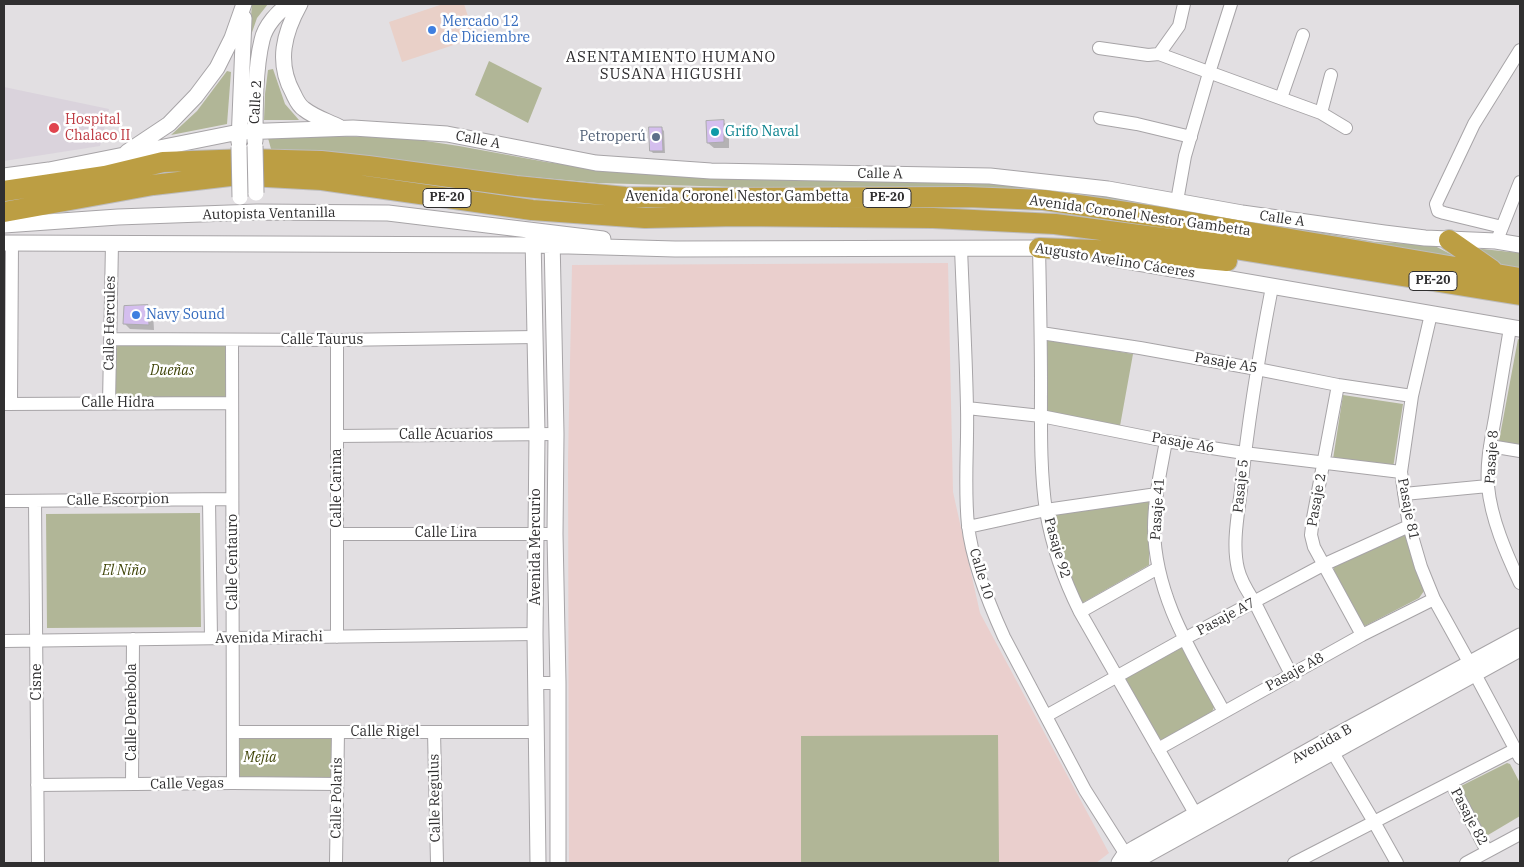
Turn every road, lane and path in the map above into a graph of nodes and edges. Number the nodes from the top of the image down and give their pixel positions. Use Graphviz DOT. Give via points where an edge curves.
graph roads {
  1 [pos="244,4"];
  2 [pos="290,4"];
  3 [pos="300,4"];
  4 [pos="1184,4"];
  5 [pos="1231,4"];
  6 [pos="1303,34"];
  7 [pos="1099,48"];
  8 [pos="1520,50"];
  9 [pos="1159,54"];
  10 [pos="1209,73"];
  11 [pos="1332,75"];
  12 [pos="1281,98"];
  13 [pos="1321,113"];
  14 [pos="1100,118"];
  15 [pos="1346,128"];
  16 [pos="342,129"];
  17 [pos="1190,137"];
  18 [pos="249,155"];
  19 [pos="120,156"];
  20 [pos="4,176"];
  21 [pos="1520,182"];
  22 [pos="4,191"];
  23 [pos="1177,201"];
  24 [pos="4,212"];
  25 [pos="257,212"];
  26 [pos="241,213"];
  27 [pos="4,225"];
  28 [pos="1502,227"];
  29 [pos="533,238"];
  30 [pos="552,239"];
  31 [pos="1449,240"];
  32 [pos="1496,242"];
  33 [pos="8,243"];
  34 [pos="112,244"];
  35 [pos="1520,245"];
  36 [pos="961,248"];
  37 [pos="1040,248"];
  38 [pos="1346,268"];
  39 [pos="1498,274"];
  40 [pos="1520,278"];
  41 [pos="1272,286"];
  42 [pos="1520,295"];
  43 [pos="1431,314"];
  44 [pos="1515,329"];
  45 [pos="1041,333"];
  46 [pos="535,337"];
  47 [pos="110,339"];
  48 [pos="232,340"];
  49 [pos="337,340"];
  50 [pos="1257,368"];
  51 [pos="1338,385"];
  52 [pos="1412,396"];
  53 [pos="109,403"];
  54 [pos="232,403"];
  55 [pos="7,404"];
  56 [pos="967,408"];
  57 [pos="1041,416"];
  58 [pos="537,434"];
  59 [pos="556,434"];
  60 [pos="337,436"];
  61 [pos="1166,441"];
  62 [pos="1490,446"];
  63 [pos="1520,451"];
  64 [pos="1244,453"];
  65 [pos="1324,463"];
  66 [pos="1401,472"];
  67 [pos="1488,486"];
  68 [pos="1157,494"];
  69 [pos="1404,494"];
  70 [pos="232,499"];
  71 [pos="209,500"];
  72 [pos="4,501"];
  73 [pos="36,501"];
  74 [pos="1046,510"];
  75 [pos="1409,526"];
  76 [pos="968,527"];
  77 [pos="337,534"];
  78 [pos="536,534"];
  79 [pos="554,534"];
  80 [pos="1324,565"];
  81 [pos="1158,568"];
  82 [pos="1520,583"];
  83 [pos="1434,599"];
  84 [pos="1254,602"];
  85 [pos="1080,612"];
  86 [pos="535,634"];
  87 [pos="1362,635"];
  88 [pos="1520,636"];
  89 [pos="338,637"];
  90 [pos="211,638"];
  91 [pos="233,638"];
  92 [pos="1184,639"];
  93 [pos="133,640"];
  94 [pos="4,641"];
  95 [pos="36,641"];
  96 [pos="1520,649"];
  97 [pos="1473,669"];
  98 [pos="1291,674"];
  99 [pos="1116,676"];
  100 [pos="536,683"];
  101 [pos="558,683"];
  102 [pos="1224,712"];
  103 [pos="1046,716"];
  104 [pos="233,732"];
  105 [pos="338,732"];
  106 [pos="434,732"];
  107 [pos="536,732"];
  108 [pos="1329,747"];
  109 [pos="1158,749"];
  110 [pos="1518,754"];
  111 [pos="233,783"];
  112 [pos="1451,783"];
  113 [pos="132,784"];
  114 [pos="337,784"];
  115 [pos="38,785"];
  116 [pos="1196,815"];
  117 [pos="1374,822"];
  118 [pos="1520,834"];
  119 [pos="1487,851"];
  120 [pos="1125,860"];
  121 [pos="1302,861"];
  122 [pos="38,863"];
  123 [pos="336,863"];
  124 [pos="437,863"];
  125 [pos="538,863"];
  126 [pos="558,863"];
  127 [pos="1397,863"];
  128 [pos="1466,863"];
  1 -- 18 [label="street"];
  1 -- 19 [label="street" via="228,47 196,96 169,124"];
  2 -- 18 [label="street, Calle 2" via="273,20 262,39"];
  3 -- 16 [label="street" via="284,46 283,64 289,86 304,110"];
  4 -- 9 [label="street" via="1179,26"];
  5 -- 10 [label="street"];
  6 -- 12 [label="street"];
  7 -- 9 [label="street"];
  8 -- 28 [label="street" via="1474,124 1436,204 1438,211 1444,214"];
  9 -- 10 [label="street"];
  10 -- 12 [label="street"];
  10 -- 17 [label="street"];
  11 -- 13 [label="street"];
  12 -- 13 [label="street"];
  13 -- 15 [label="street"];
  14 -- 17 [label="street"];
  16 -- 18 [label="street, Calle A"];
  16 -- 23 [label="street, Calle A" via="447,134 596,163 711,171 990,176 1108,189"];
  17 -- 23 [label="street"];
  18 -- 19 [label="street"];
  18 -- 22 [label="highway, PE-20" via="163,162 105,176"];
  18 -- 24 [label="highway, PE-20" via="230,176 153,185"];
  18 -- 25 [label="street, Calle 2"];
  18 -- 26 [label="street, bridge" via="240,197"];
  18 -- 38 [label="highway, Avenida Coronel Nestor Gambetta / PE-20" via="322,180 532,210 645,218 933,218 1056,224 1185,241"];
  18 -- 39 [label="highway, Avenida Coronel Nestor Gambetta / PE-20" via="625,197 1044,200"];
  19 -- 20 [label="street"];
  21 -- 28 [label="street"];
  23 -- 31 [label="street, Calle A"];
  25 -- 26 [label="street, Autopista Ventanilla"];
  25 -- 29 [label="street, Autopista Ventanilla" via="388,214"];
  26 -- 27 [label="street, Autopista Ventanilla"];
  28 -- 32 [label="street"];
  29 -- 30 [label="street, Augusto Avelino Cáceres"];
  29 -- 34 [label="street, Autopista Ventanilla"];
  29 -- 46 [label="street, Avenida Mercurio"];
  30 -- 36 [label="street, Augusto Avelino Cáceres" via="675,249"];
  30 -- 59 [label="street, Avenida Mercurio"];
  31 -- 32 [label="street, Calle A"];
  31 -- 39 [label="highway"];
  32 -- 35 [label="street, Calle A"];
  33 -- 34 [label="street, Autopista Ventanilla"];
  33 -- 55 [label="street"];
  34 -- 47 [label="street, Calle Hercules"];
  36 -- 37 [label="street, Augusto Avelino Cáceres"];
  36 -- 56 [label="street, Calle 10"];
  37 -- 38 [label="highway" via="1207,258 1289,269"];
  37 -- 41 [label="street, Augusto Avelino Cáceres"];
  37 -- 45 [label="street, Pasaje 92"];
  38 -- 42 [label="highway, Avenida Coronel Nestor Gambetta / PE-20"];
  39 -- 40 [label="highway, Avenida Coronel Nestor Gambetta / PE-20"];
  41 -- 43 [label="street, Augusto Avelino Cáceres"];
  41 -- 50 [label="street, Pasaje 5"];
  43 -- 44 [label="street, Augusto Avelino Cáceres"];
  43 -- 52 [label="street, Pasaje 81"];
  44 -- 62 [label="street, Pasaje 8"];
  45 -- 50 [label="street, Pasaje A5"];
  45 -- 57 [label="street, Pasaje 92"];
  46 -- 49 [label="street, Calle Taurus"];
  46 -- 58 [label="street, Avenida Mercurio"];
  47 -- 48 [label="street, Calle Taurus"];
  47 -- 53 [label="street, Calle Hercules"];
  48 -- 49 [label="street, Calle Taurus"];
  48 -- 54 [label="street, Calle Centauro"];
  49 -- 60 [label="street, Calle Carina"];
  50 -- 51 [label="street, Pasaje A5"];
  50 -- 64 [label="street, Pasaje 5"];
  51 -- 52 [label="street, Pasaje A5"];
  51 -- 65 [label="street, Pasaje 2"];
  52 -- 66 [label="street, Pasaje 81"];
  53 -- 54 [label="street, Calle Hidra"];
  53 -- 55 [label="street, Calle Hidra"];
  54 -- 70 [label="street, Calle Centauro"];
  56 -- 57 [label="street, Pasaje A6"];
  56 -- 76 [label="street, Calle 10"];
  57 -- 61 [label="street, Pasaje A6"];
  57 -- 74 [label="street, Pasaje 92"];
  58 -- 59 [label="street, Calle Acuarios"];
  58 -- 60 [label="street, Calle Acuarios"];
  58 -- 78 [label="street, Avenida Mercurio"];
  59 -- 79 [label="street, Avenida Mercurio"];
  60 -- 77 [label="street, Calle Carina"];
  61 -- 64 [label="street, Pasaje A6"];
  61 -- 68 [label="street, Pasaje 41"];
  62 -- 63 [label="street"];
  62 -- 67 [label="street, Pasaje 8"];
  64 -- 65 [label="street, Pasaje A6"];
  64 -- 84 [label="street, Pasaje 5" via="1236,550 1242,581"];
  65 -- 66 [label="street, Pasaje A6"];
  65 -- 80 [label="street, Pasaje 2" via="1311,536"];
  66 -- 69 [label="street, Pasaje 81"];
  67 -- 69 [label="street"];
  67 -- 82 [label="street, Pasaje 8" via="1500,533"];
  68 -- 74 [label="street"];
  68 -- 81 [label="street, Pasaje 41" via="1154,526"];
  69 -- 75 [label="street, Pasaje 81"];
  70 -- 71 [label="street, Calle Escorpion"];
  70 -- 91 [label="street, Calle Centauro"];
  71 -- 73 [label="street, Calle Escorpion"];
  71 -- 90 [label="street"];
  72 -- 73 [label="street, Calle Escorpion"];
  73 -- 95 [label="street, Cisne"];
  74 -- 76 [label="street"];
  74 -- 85 [label="street, Pasaje 92" via="1058,560"];
  75 -- 80 [label="street, Pasaje A7"];
  75 -- 83 [label="street, Pasaje 81"];
  76 -- 103 [label="street, Calle 10" via="993,614"];
  77 -- 78 [label="street, Calle Lira"];
  77 -- 89 [label="street, Calle Carina"];
  78 -- 79 [label="street, Calle Lira"];
  78 -- 86 [label="street, Avenida Mercurio"];
  79 -- 101 [label="street, Avenida Mercurio"];
  80 -- 84 [label="street, Pasaje A7"];
  80 -- 87 [label="street, Pasaje 2"];
  81 -- 85 [label="street"];
  81 -- 92 [label="street, Pasaje 41"];
  83 -- 87 [label="street, Pasaje A8"];
  83 -- 97 [label="street, Pasaje 81"];
  84 -- 92 [label="street, Pasaje A7"];
  84 -- 98 [label="street, Pasaje 5"];
  85 -- 99 [label="street, Pasaje 92"];
  86 -- 89 [label="street, Avenida Mirachi"];
  86 -- 100 [label="street, Avenida Mercurio"];
  87 -- 98 [label="street, Pasaje A8"];
  88 -- 97 [label="street, Avenida B"];
  89 -- 91 [label="street, Avenida Mirachi"];
  90 -- 91 [label="street, Avenida Mirachi"];
  90 -- 93 [label="street, Avenida Mirachi"];
  91 -- 104 [label="street, Calle Centauro"];
  92 -- 99 [label="street, Pasaje A7"];
  92 -- 102 [label="street, Pasaje 41"];
  93 -- 95 [label="street, Avenida Mirachi"];
  93 -- 113 [label="street, Calle Denebola"];
  94 -- 95 [label="street, Avenida Mirachi"];
  95 -- 115 [label="street, Cisne"];
  96 -- 97 [label="street, Avenida B"];
  97 -- 108 [label="street, Avenida B"];
  97 -- 110 [label="street, Pasaje 81"];
  98 -- 102 [label="street, Pasaje A8"];
  99 -- 103 [label="street, Pasaje A7"];
  99 -- 109 [label="street, Pasaje 92"];
  100 -- 101 [label="street"];
  100 -- 107 [label="street, Avenida Mercurio"];
  101 -- 126 [label="street, Avenida Mercurio"];
  102 -- 109 [label="street, Pasaje A8"];
  103 -- 120 [label="street, Calle 10"];
  104 -- 105 [label="street, Calle Rigel"];
  104 -- 111 [label="street, Calle Centauro"];
  105 -- 106 [label="street, Calle Rigel"];
  105 -- 114 [label="street, Calle Polaris"];
  106 -- 107 [label="street, Calle Rigel"];
  106 -- 124 [label="street, Calle Regulus"];
  107 -- 125 [label="street, Avenida Mercurio"];
  108 -- 116 [label="street, Avenida B"];
  108 -- 117 [label="street"];
  108 -- 120 [label="street, Avenida B"];
  109 -- 116 [label="street, Pasaje 92"];
  110 -- 112 [label="street"];
  111 -- 113 [label="street, Calle Vegas"];
  111 -- 114 [label="street, Calle Vegas"];
  112 -- 117 [label="street"];
  112 -- 119 [label="street, Pasaje 82"];
  113 -- 115 [label="street, Calle Vegas"];
  114 -- 123 [label="street, Calle Polaris"];
  115 -- 122 [label="street, Cisne"];
  116 -- 120 [label="street, Avenida B"];
  117 -- 121 [label="street"];
  117 -- 127 [label="street"];
  118 -- 119 [label="street"];
  119 -- 128 [label="street"];
}
